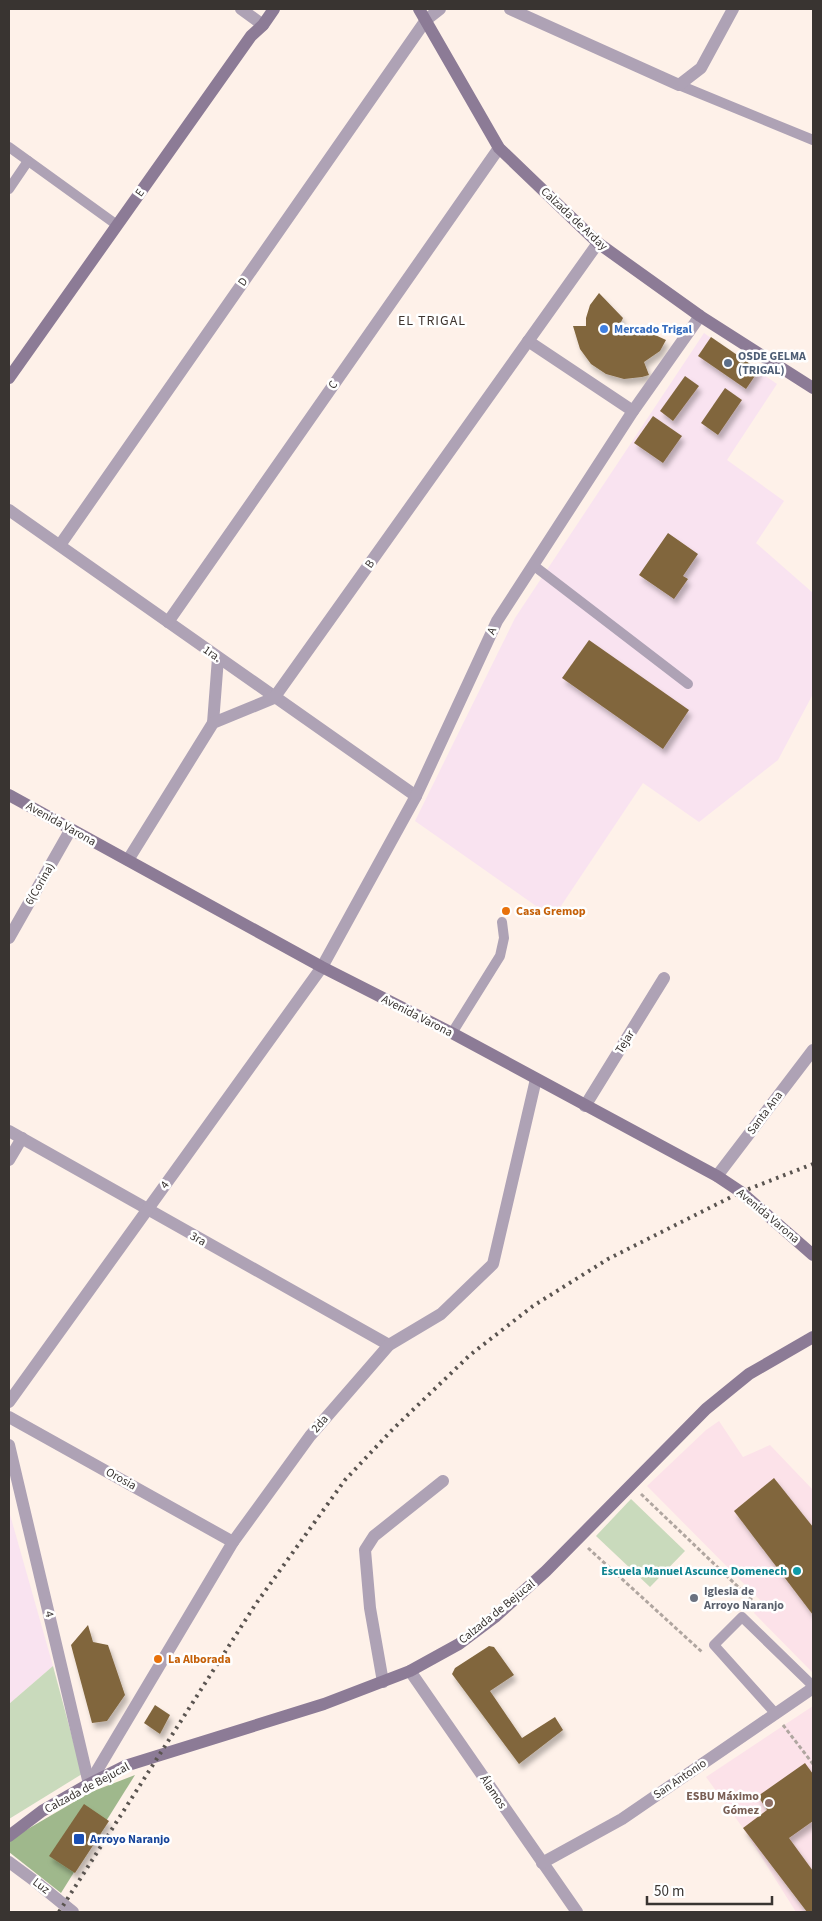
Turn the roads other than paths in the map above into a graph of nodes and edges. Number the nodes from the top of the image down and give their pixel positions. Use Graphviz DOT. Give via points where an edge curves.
graph roads {
  1 [pos="241,9"];
  2 [pos="274,9"];
  3 [pos="419,9"];
  4 [pos="440,9"];
  5 [pos="510,9"];
  6 [pos="733,9"];
  7 [pos="426,20"];
  8 [pos="262,25"];
  9 [pos="679,85"];
  10 [pos="813,140"];
  11 [pos="9,147"];
  12 [pos="499,148"];
  13 [pos="28,161"];
  14 [pos="9,188"];
  15 [pos="117,226"];
  16 [pos="598,243"];
  17 [pos="700,316"];
  18 [pos="528,341"];
  19 [pos="9,378"];
  20 [pos="813,388"];
  21 [pos="633,411"];
  22 [pos="9,510"];
  23 [pos="60,545"];
  24 [pos="533,565"];
  25 [pos="168,622"];
  26 [pos="218,658"];
  27 [pos="688,684"];
  28 [pos="274,698"];
  29 [pos="213,723"];
  30 [pos="9,795"];
  31 [pos="416,796"];
  32 [pos="71,829"];
  33 [pos="128,860"];
  34 [pos="502,922"];
  35 [pos="9,938"];
  36 [pos="322,967"];
  37 [pos="664,978"];
  38 [pos="452,1033"];
  39 [pos="813,1050"];
  40 [pos="536,1079"];
  41 [pos="585,1106"];
  42 [pos="9,1131"];
  43 [pos="22,1138"];
  44 [pos="9,1160"];
  45 [pos="717,1176"];
  46 [pos="147,1210"];
  47 [pos="813,1254"];
  48 [pos="813,1337"];
  49 [pos="389,1344"];
  50 [pos="9,1402"];
  51 [pos="9,1417"];
  52 [pos="9,1445"];
  53 [pos="443,1480"];
  54 [pos="233,1542"];
  55 [pos="410,1671"];
  56 [pos="383,1682"];
  57 [pos="813,1687"];
  58 [pos="776,1714"];
  59 [pos="89,1784"];
  60 [pos="9,1836"];
  61 [pos="9,1862"];
  62 [pos="542,1863"];
  63 [pos="73,1912"];
  64 [pos="577,1912"];
  1 -- 8 [label="street"];
  2 -- 8 [label="street, E"];
  3 -- 7 [label="street, Calzada de Arday"];
  4 -- 7 [label="street, D"];
  5 -- 9 [label="street"];
  6 -- 9 [label="street" via="702,68"];
  7 -- 12 [label="street, Calzada de Arday"];
  7 -- 23 [label="street, D"];
  8 -- 15 [label="street, E"];
  9 -- 10 [label="lane"];
  11 -- 13 [label="lane"];
  12 -- 16 [label="street, Calzada de Arday"];
  12 -- 25 [label="street, C"];
  13 -- 14 [label="lane"];
  13 -- 15 [label="lane"];
  15 -- 19 [label="street, E"];
  16 -- 17 [label="street, Calzada de Arday"];
  16 -- 18 [label="street, B"];
  17 -- 20 [label="street, Calzada de Arday"];
  17 -- 21 [label="street, A"];
  18 -- 21 [label="street"];
  18 -- 28 [label="street, B"];
  21 -- 24 [label="street, A"];
  22 -- 23 [label="street, 1ra."];
  23 -- 25 [label="street, 1ra."];
  24 -- 27 [label="lane"];
  24 -- 31 [label="street, A" via="497,621"];
  25 -- 26 [label="street, 1ra."];
  26 -- 28 [label="street, 1ra."];
  26 -- 29 [label="street"];
  28 -- 29 [label="street"];
  28 -- 31 [label="street, 1ra."];
  29 -- 33 [label="street"];
  30 -- 32 [label="street, Avenida Varona"];
  31 -- 36 [label="street, A"];
  32 -- 33 [label="street, Avenida Varona"];
  32 -- 35 [label="street, 6(Corina)"];
  33 -- 36 [label="street, Avenida Varona"];
  34 -- 38 [label="lane" via="504,938 500,956"];
  36 -- 38 [label="street, Avenida Varona"];
  36 -- 46 [label="street, 4"];
  37 -- 41 [label="street, Tejar"];
  38 -- 40 [label="street, Avenida Varona"];
  39 -- 45 [label="street, Santa Ana"];
  40 -- 41 [label="street, Avenida Varona"];
  40 -- 49 [label="street, 2da" via="493,1264 440,1314"];
  41 -- 45 [label="street, Avenida Varona"];
  42 -- 43 [label="street, 3ra"];
  43 -- 44 [label="street"];
  43 -- 46 [label="street, 3ra"];
  45 -- 47 [label="street, Avenida Varona" via="741,1192"];
  46 -- 49 [label="street, 3ra"];
  46 -- 50 [label="street, 4"];
  48 -- 55 [label="street, Calzada de Bejucal" via="749,1374 706,1409 546,1571 495,1617 459,1644"];
  49 -- 54 [label="street, 2da" via="310,1436"];
  51 -- 54 [label="street, Orosia"];
  52 -- 59 [label="street, 4"];
  53 -- 56 [label="street" via="374,1536 365,1550 370,1608"];
  54 -- 59 [label="street, 2da"];
  55 -- 56 [label="street, Calzada de Bejucal"];
  55 -- 62 [label="street, Álamos"];
  56 -- 59 [label="street, Calzada de Bejucal" via="324,1704 125,1766"];
  57 -- 58 [label="street, San Antonio"];
  57 -- 58 [label="lane" via="742,1617 714,1645"];
  58 -- 62 [label="street, San Antonio" via="622,1819"];
  59 -- 60 [label="street, Calzada de Bejucal" via="42,1811"];
  61 -- 63 [label="street, Luz"];
  62 -- 64 [label="street, Álamos"];
}
